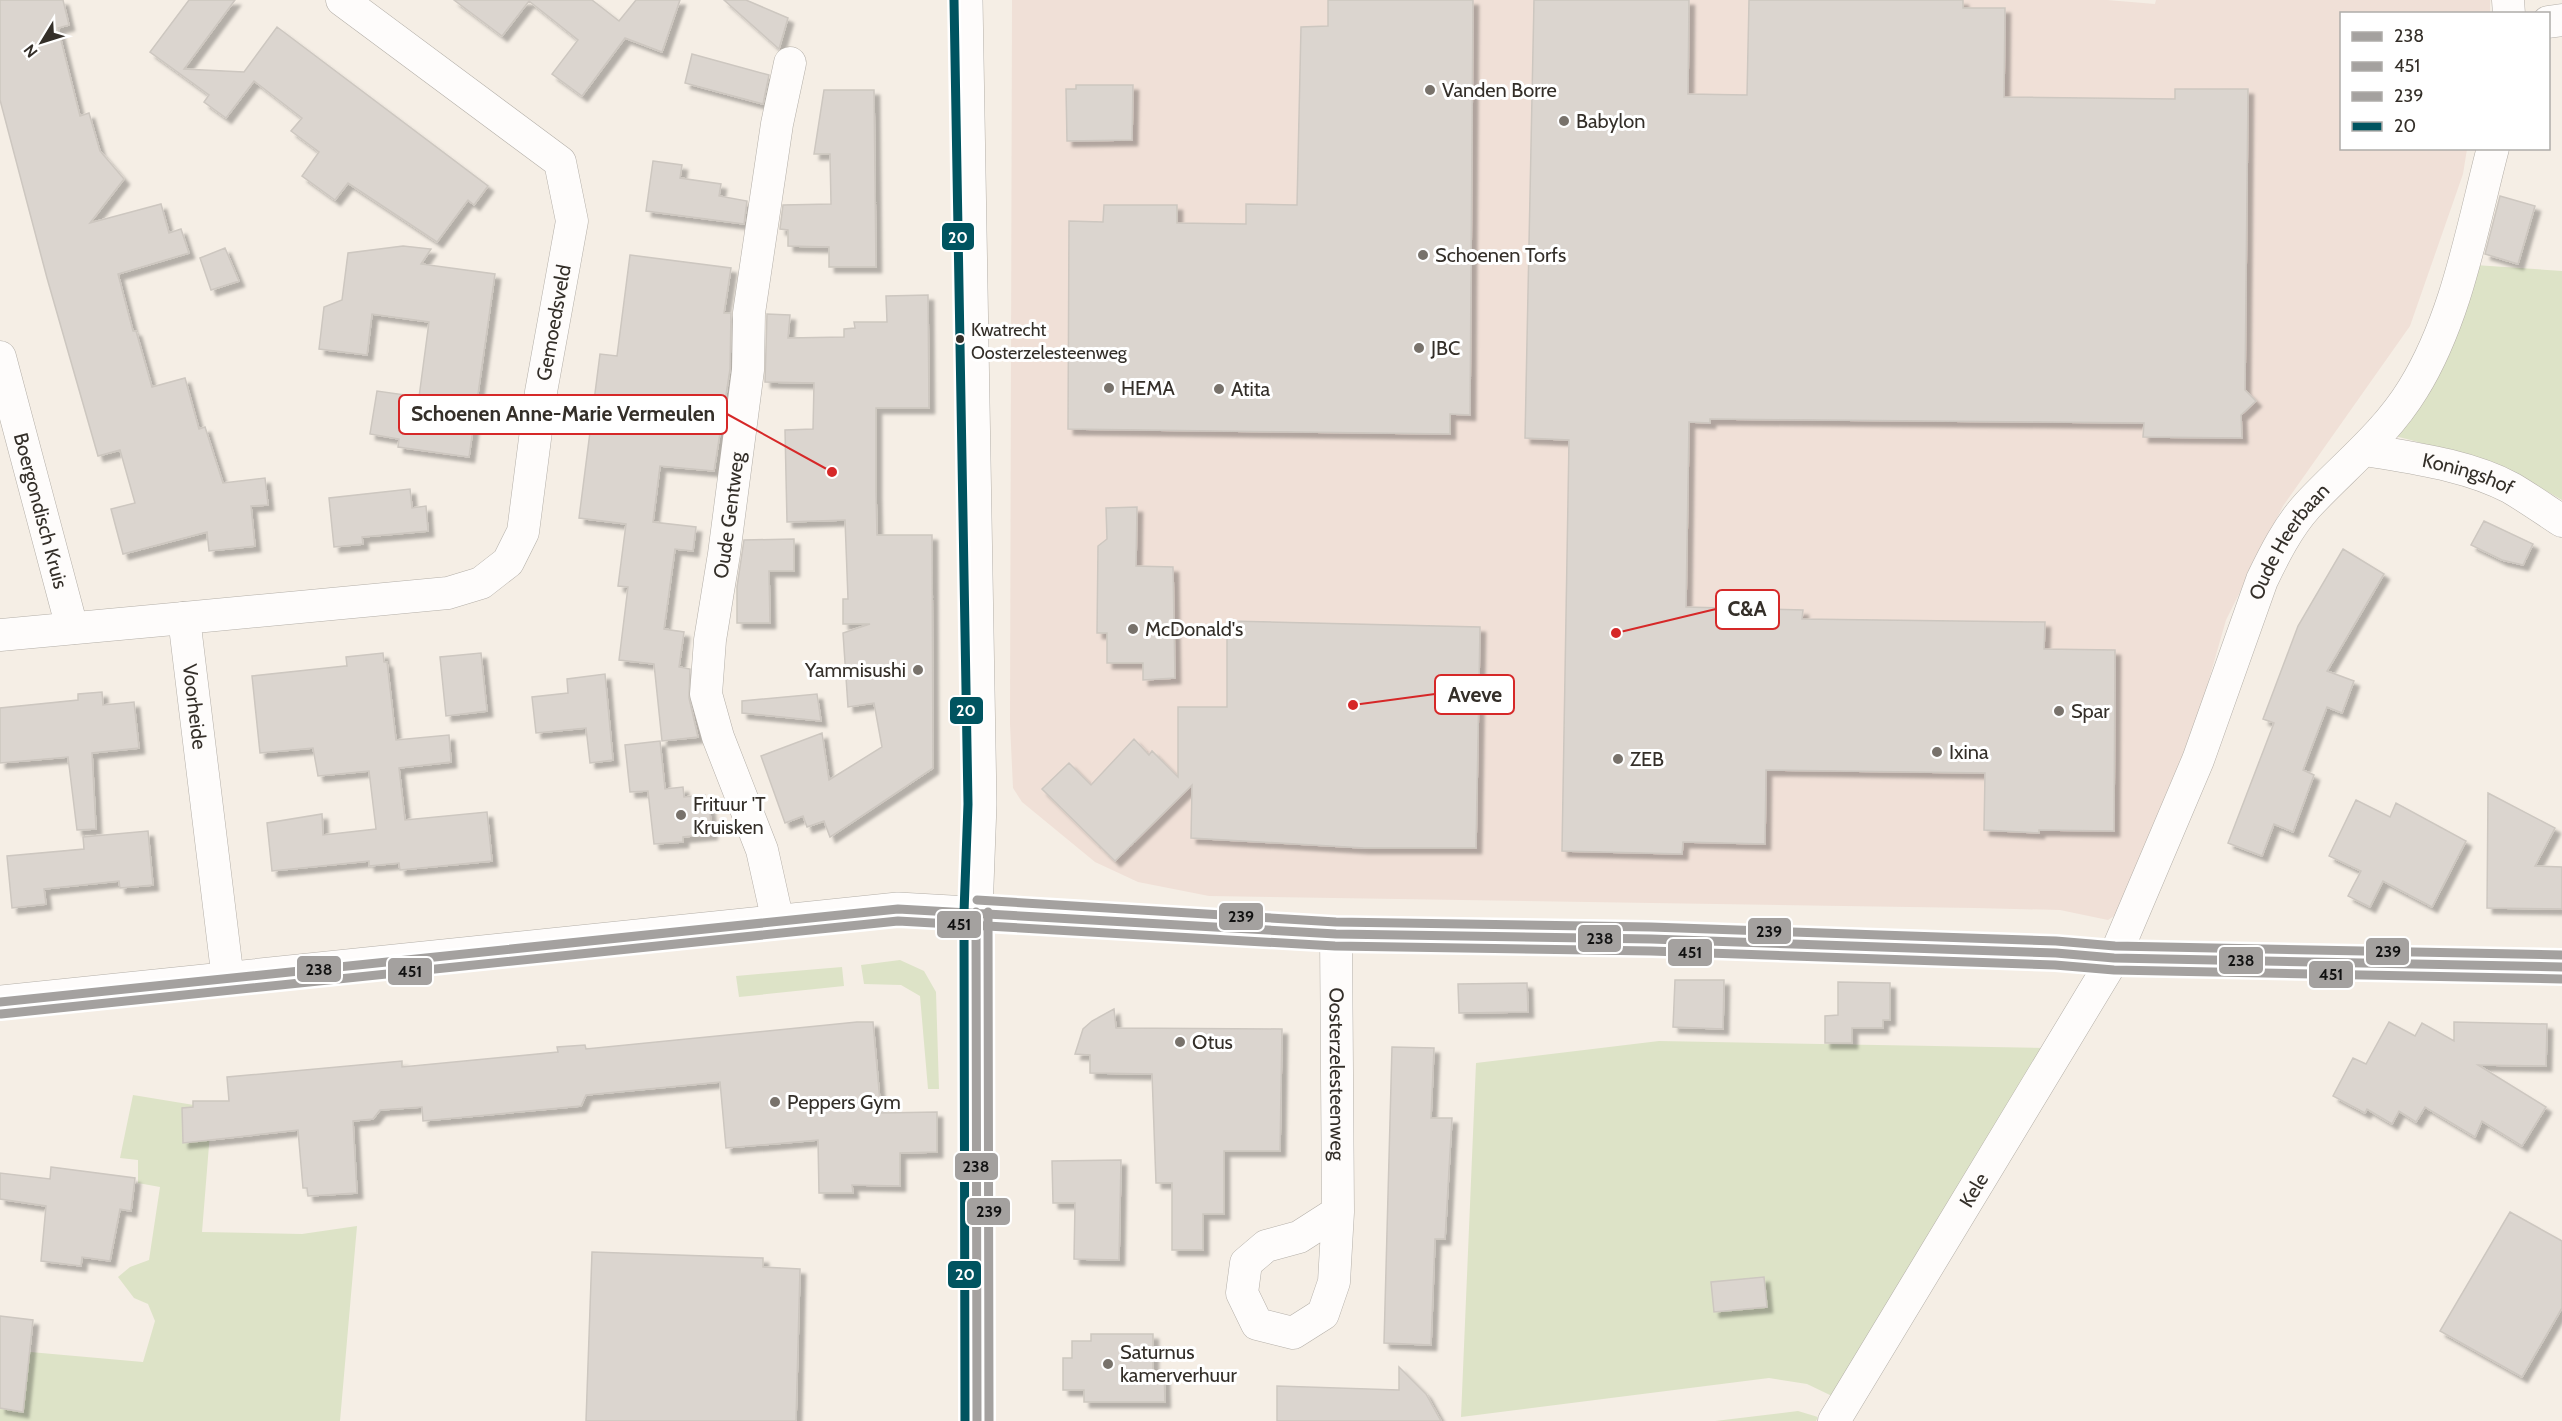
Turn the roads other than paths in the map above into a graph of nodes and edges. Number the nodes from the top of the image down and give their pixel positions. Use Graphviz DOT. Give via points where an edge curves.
graph roads {
  1 [pos="342,0"];
  2 [pos="966,0"];
  3 [pos="790,63"];
  4 [pos="2492,150"];
  5 [pos="0,357"];
  6 [pos="2366,450"];
  7 [pos="2562,521"];
  8 [pos="184,618"];
  9 [pos="72,628"];
  10 [pos="0,635"];
  11 [pos="976,912"];
  12 [pos="778,922"];
  13 [pos="1336,934"];
  14 [pos="2114,958"];
  15 [pos="2562,967"];
  16 [pos="228,981"];
  17 [pos="0,1002"];
  18 [pos="1338,1212"];
  19 [pos="977,1421"];
  20 [pos="1834,1421"];
  1 -- 8 [label="street, Gemoedsveld" via="560,162 572,221 541,392 523,532 508,562 481,583 448,593"];
  2 -- 11 [label="main road" via="980,793"];
  3 -- 12 [label="street, Oude Gentweg" via="749,313 748,370 706,694 718,737 762,850"];
  4 -- 6 [label="street, Oude Heerbaan" via="2452,300 2427,364 2401,407"];
  5 -- 9 [label="street, Boergondisch Kruis"];
  6 -- 7 [label="street, Koningshof" via="2470,472 2509,487"];
  6 -- 14 [label="street, Oude Heerbaan" via="2305,508 2271,561 2198,760"];
  8 -- 9 [label="street"];
  8 -- 16 [label="street, Voorheide"];
  9 -- 10 [label="street"];
  11 -- 12 [label="main road" via="898,909"];
  11 -- 13 [label="main road"];
  11 -- 19 [label="main road"];
  12 -- 16 [label="main road"];
  13 -- 14 [label="main road" via="1651,939"];
  13 -- 18 [label="street, Oosterzelesteenweg"];
  14 -- 15 [label="main road"];
  14 -- 20 [label="street, Kele"];
  16 -- 17 [label="main road"];
}
